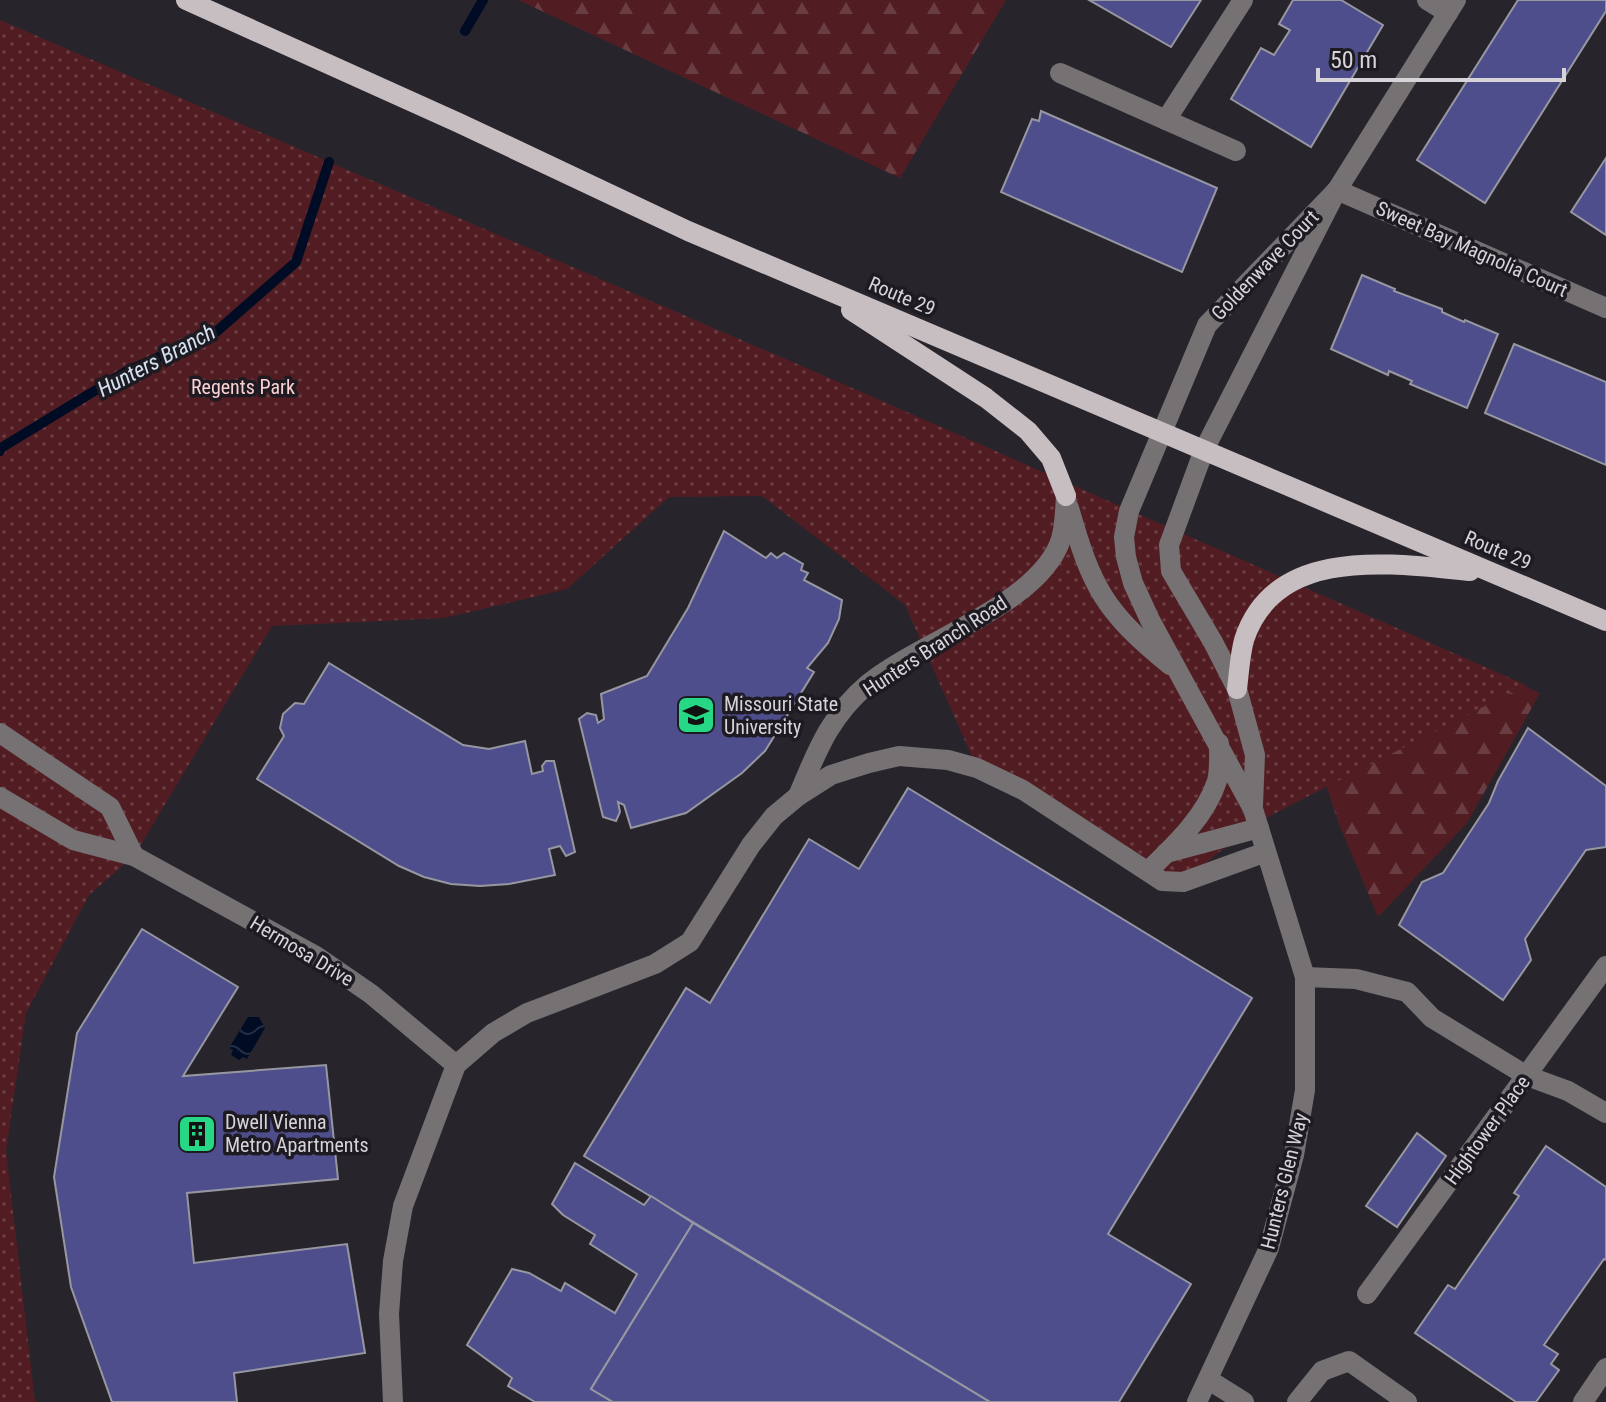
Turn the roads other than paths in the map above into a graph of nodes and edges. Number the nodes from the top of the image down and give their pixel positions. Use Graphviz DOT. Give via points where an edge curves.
graph roads {
  1 [pos="186,0"];
  2 [pos="1243,0"];
  3 [pos="1427,0"];
  4 [pos="1452,7"];
  5 [pos="1060,73"];
  6 [pos="1166,120"];
  7 [pos="1236,151"];
  8 [pos="1337,190"];
  9 [pos="804,280"];
  10 [pos="1606,308"];
  11 [pos="1160,431"];
  12 [pos="1204,450"];
  13 [pos="1066,496"];
  14 [pos="1491,573"];
  15 [pos="1606,621"];
  16 [pos="1181,673"];
  17 [pos="1237,689"];
  18 [pos="0,733"];
  19 [pos="1219,743"];
  20 [pos="798,796"];
  21 [pos="0,797"];
  22 [pos="1256,818"];
  23 [pos="1266,852"];
  24 [pos="1166,853"];
  25 [pos="134,856"];
  26 [pos="1148,871"];
  27 [pos="1606,966"];
  28 [pos="1305,977"];
  29 [pos="456,1065"];
  30 [pos="1527,1076"];
  31 [pos="1606,1113"];
  32 [pos="1367,1294"];
  33 [pos="1606,1368"];
  34 [pos="1209,1380"];
  35 [pos="393,1402"];
  36 [pos="1197,1402"];
  37 [pos="1244,1402"];
  38 [pos="1297,1402"];
  39 [pos="1407,1402"];
  40 [pos="1583,1402"];
  1 -- 9 [label="main road, Route 29"];
  2 -- 6 [label="street"];
  3 -- 4 [label="street"];
  4 -- 8 [label="street, Goldenwave Court"];
  5 -- 6 [label="street"];
  6 -- 7 [label="street"];
  8 -- 10 [label="street, Sweet Bay Magnolia Court"];
  8 -- 11 [label="street, Goldenwave Court" via="1207,325"];
  8 -- 12 [label="street, Goldenwave Court"];
  9 -- 11 [label="main road, Route 29"];
  9 -- 13 [label="main road" via="1028,431 1051,458"];
  11 -- 12 [label="main road, Route 29"];
  11 -- 16 [label="street, Hunters Glen Way" via="1124,537 1133,583"];
  12 -- 14 [label="main road, Route 29"];
  12 -- 17 [label="street, Hunters Glen Way" via="1169,545 1171,571"];
  13 -- 16 [label="street, Hunters Glen Way" via="1080,548 1114,615"];
  13 -- 20 [label="street, Hunters Branch Road" via="1060,541 1047,564 1008,599 869,683 827,730"];
  14 -- 15 [label="main road, Route 29"];
  14 -- 17 [label="main road" via="1387,563 1330,567 1300,577 1274,594 1257,615 1244,640"];
  16 -- 19 [label="street, Hunters Glen Way"];
  17 -- 22 [label="street, Hunters Glen Way" via="1255,755"];
  18 -- 25 [label="street" via="110,807"];
  19 -- 22 [label="street, Hunters Glen Way"];
  19 -- 24 [label="street" via="1218,779 1195,820"];
  20 -- 26 [label="street, Hunters Branch Road" via="831,775 869,763 899,756 948,760 1023,790"];
  20 -- 29 [label="street, Hunters Branch Road" via="751,845 690,942 655,964 527,1013"];
  21 -- 25 [label="street, Hermosa Drive" via="73,840"];
  22 -- 23 [label="street, Hunters Glen Way"];
  22 -- 24 [label="street"];
  23 -- 26 [label="street, Hunters Branch Road" via="1183,882 1162,881"];
  23 -- 28 [label="street, Hunters Glen Way"];
  24 -- 26 [label="street"];
  25 -- 29 [label="street, Hermosa Drive" via="316,956"];
  27 -- 30 [label="street, Hightower Place"];
  28 -- 30 [label="street" via="1356,979 1407,992 1432,1018"];
  28 -- 34 [label="street, Hunters Glen Way" via="1305,1090 1294,1155 1269,1248"];
  29 -- 35 [label="street, Hunters Branch Road" via="403,1206 389,1314"];
  30 -- 31 [label="street"];
  30 -- 32 [label="street, Hightower Place"];
  33 -- 40 [label="street"];
  34 -- 36 [label="street, Hunters Glen Way"];
  34 -- 37 [label="street"];
  38 -- 39 [label="street" via="1322,1371 1349,1361"];
}
